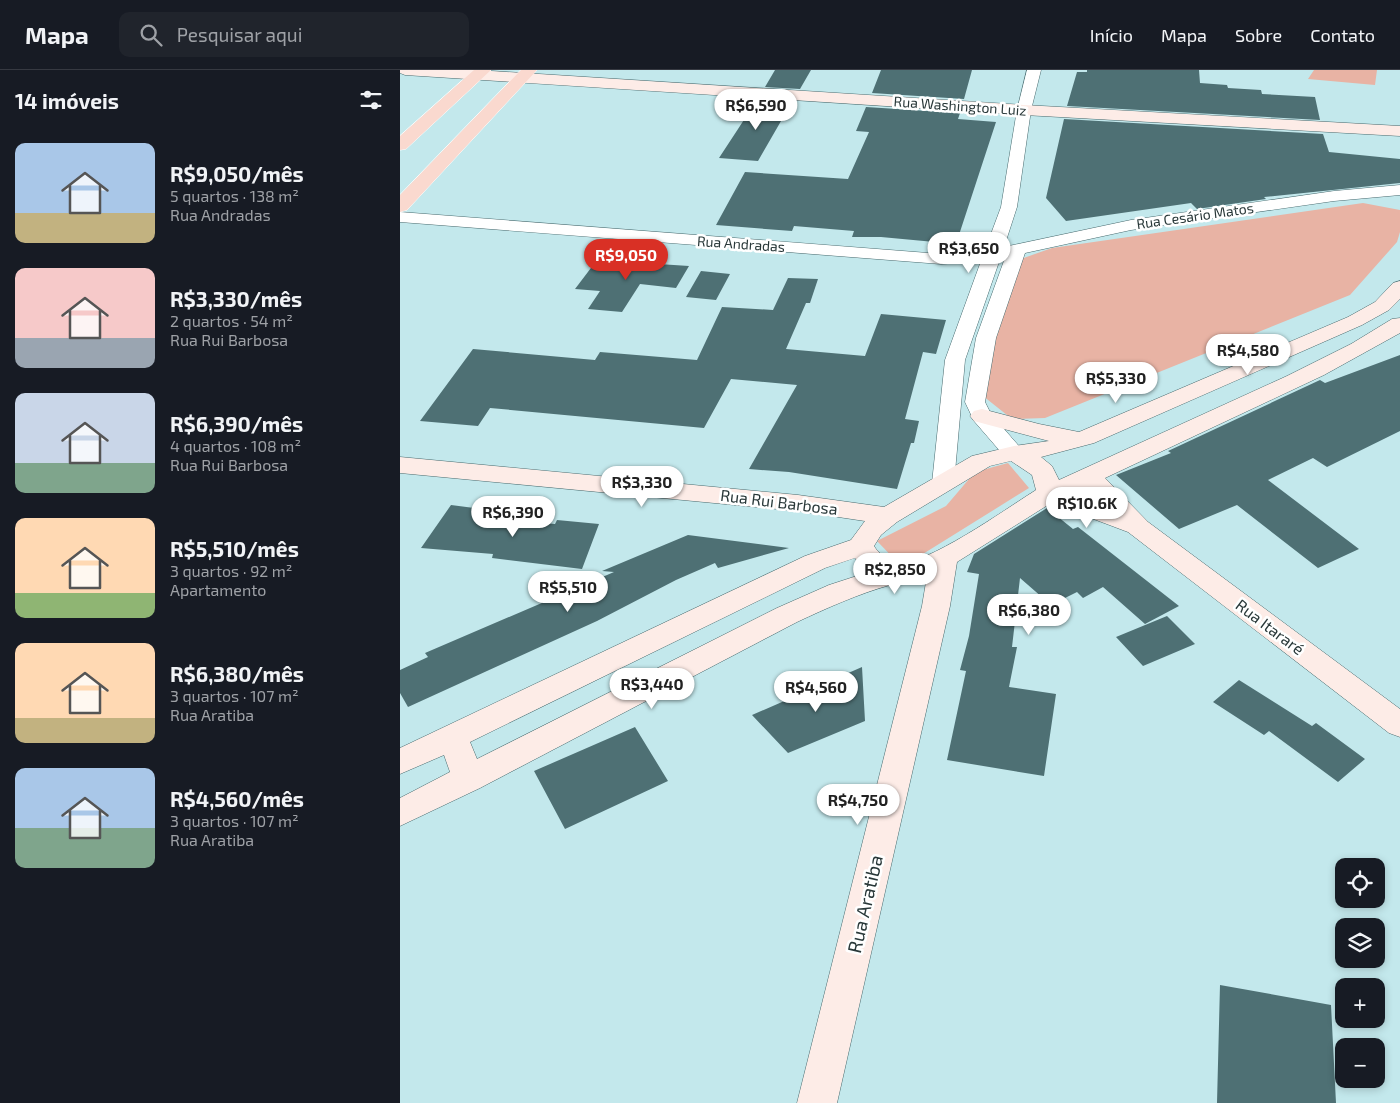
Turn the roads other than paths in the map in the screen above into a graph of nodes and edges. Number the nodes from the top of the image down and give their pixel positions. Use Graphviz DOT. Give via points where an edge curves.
graph roads {
  1 [pos="405,70"];
  2 [pos="1034,70"];
  3 [pos="480,72"];
  4 [pos="525,74"];
  5 [pos="1024,110"];
  6 [pos="1400,131"];
  7 [pos="400,145"];
  8 [pos="1400,190"];
  9 [pos="400,206"];
  10 [pos="400,217"];
  11 [pos="1017,250"];
  12 [pos="993,255"];
  13 [pos="1400,287"];
  14 [pos="1400,324"];
  15 [pos="1223,380"];
  16 [pos="1250,401"];
  17 [pos="982,416"];
  18 [pos="1080,440"];
  19 [pos="1014,453"];
  20 [pos="400,465"];
  21 [pos="1090,476"];
  22 [pos="944,483"];
  23 [pos="1049,493"];
  24 [pos="888,516"];
  25 [pos="1139,528"];
  26 [pos="862,546"];
  27 [pos="944,558"];
  28 [pos="890,575"];
  29 [pos="1400,725"];
  30 [pos="453,737"];
  31 [pos="400,762"];
  32 [pos="469,779"];
  33 [pos="400,813"];
  34 [pos="817,1103"];
  1 -- 3 [label="street, Rua Washington Luiz"];
  2 -- 5 [label="street"];
  3 -- 4 [label="street, Rua Washington Luiz"];
  3 -- 7 [label="main road"];
  4 -- 5 [label="street, Rua Washington Luiz"];
  4 -- 9 [label="main road"];
  5 -- 6 [label="street, Rua Washington Luiz"];
  5 -- 12 [label="street" via="1009,207"];
  8 -- 11 [label="street, Rua Cesário Matos" via="1334,196 1131,225"];
  10 -- 12 [label="street, Rua Andradas" via="941,259"];
  11 -- 12 [label="street, Rua Cesário Matos"];
  11 -- 17 [label="street" via="981,361 975,402"];
  12 -- 22 [label="street" via="955,360"];
  13 -- 15 [label="street" via="1382,306"];
  14 -- 16 [label="street" via="1367,344"];
  15 -- 16 [label="street"];
  15 -- 18 [label="street"];
  16 -- 21 [label="street"];
  17 -- 18 [label="street"];
  17 -- 19 [label="street"];
  18 -- 19 [label="street"];
  19 -- 22 [label="street" via="981,461"];
  19 -- 23 [label="street" via="1037,464 1049,479"];
  20 -- 24 [label="street, Rua Rui Barbosa" via="789,502"];
  21 -- 23 [label="street"];
  21 -- 25 [label="street, Rua Itararé"];
  22 -- 24 [label="street"];
  23 -- 25 [label="street, Rua Itararé"];
  23 -- 27 [label="street"];
  24 -- 26 [label="street" via="865,536"];
  25 -- 29 [label="street, Rua Itararé"];
  26 -- 28 [label="street" via="871,564"];
  26 -- 30 [label="street" via="815,562"];
  27 -- 28 [label="street" via="914,573"];
  27 -- 34 [label="street, Rua Aratiba" via="936,606"];
  28 -- 32 [label="street" via="839,592 788,615"];
  30 -- 31 [label="street"];
  30 -- 32 [label="street"];
  32 -- 33 [label="street"];
}
